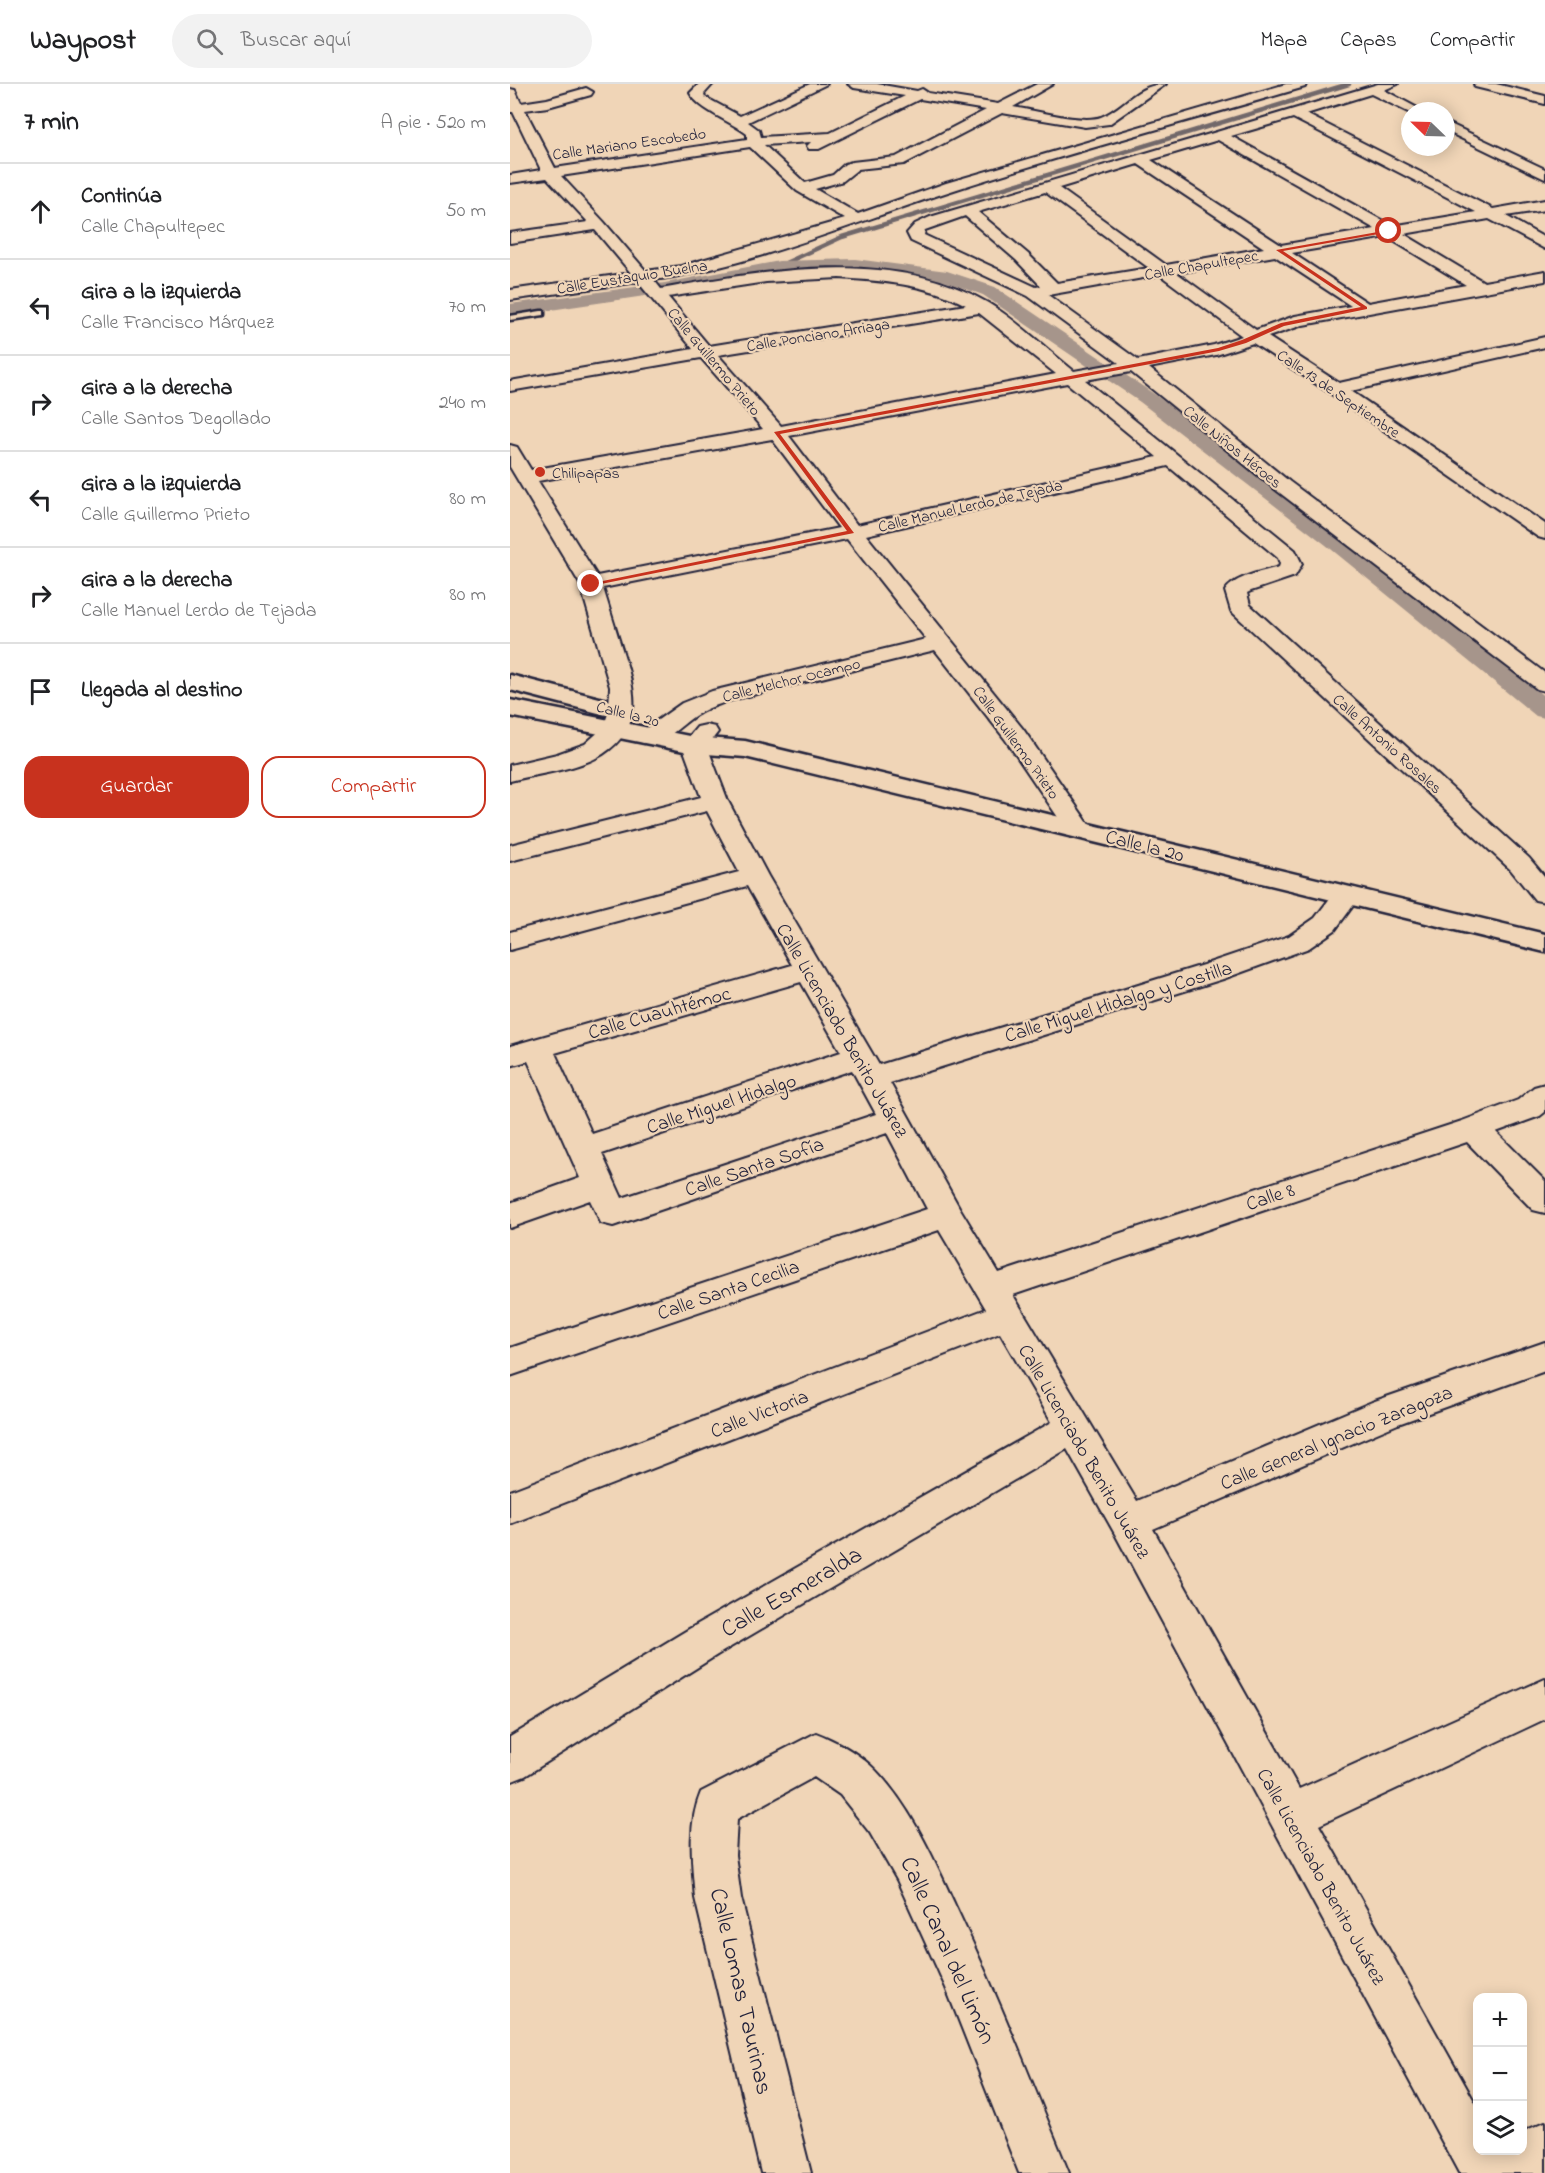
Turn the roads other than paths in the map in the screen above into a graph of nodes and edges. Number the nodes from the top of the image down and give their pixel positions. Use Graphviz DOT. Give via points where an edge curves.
graph roads {
  1 [pos="707,84"];
  2 [pos="821,84"];
  3 [pos="854,84"];
  4 [pos="940,84"];
  5 [pos="1047,84"];
  6 [pos="1160,84"];
  7 [pos="1300,84"];
  8 [pos="1392,84"];
  9 [pos="1484,85"];
  10 [pos="1248,86"];
  11 [pos="1280,90"];
  12 [pos="1373,90"];
  13 [pos="586,92"];
  14 [pos="510,93"];
  15 [pos="918,95"];
  16 [pos="1545,100"];
  17 [pos="1401,104"];
  18 [pos="513,108"];
  19 [pos="1000,109"];
  20 [pos="1531,111"];
  21 [pos="1294,113"];
  22 [pos="1064,119"];
  23 [pos="739,121"];
  24 [pos="1455,130"];
  25 [pos="1221,136"];
  26 [pos="831,137"];
  27 [pos="754,143"];
  28 [pos="1076,149"];
  29 [pos="1141,160"];
  30 [pos="775,165"];
  31 [pos="550,173"];
  32 [pos="1545,175"];
  33 [pos="510,178"];
  34 [pos="1048,187"];
  35 [pos="802,188"];
  36 [pos="1545,205"];
  37 [pos="968,211"];
  38 [pos="1491,214"];
  39 [pos="856,219"];
  40 [pos="599,225"];
  41 [pos="1389,231"];
  42 [pos="510,238"];
  43 [pos="1545,244"];
  44 [pos="1279,250"];
  45 [pos="1164,270"];
  46 [pos="1545,276"];
  47 [pos="650,285"];
  48 [pos="1479,286"];
  49 [pos="1054,289"];
  50 [pos="1034,292"];
  51 [pos="510,294"];
  52 [pos="984,307"];
  53 [pos="1365,308"];
  54 [pos="541,313"];
  55 [pos="510,318"];
  56 [pos="1254,337"];
  57 [pos="1545,342"];
  58 [pos="705,352"];
  59 [pos="1128,368"];
  60 [pos="1075,376"];
  61 [pos="510,386"];
  62 [pos="1336,389"];
  63 [pos="777,433"];
  64 [pos="510,451"];
  65 [pos="1172,459"];
  66 [pos="525,477"];
  67 [pos="852,532"];
  68 [pos="1545,533"];
  69 [pos="591,584"];
  70 [pos="941,642"];
  71 [pos="510,682"];
  72 [pos="1545,684"];
  73 [pos="510,708"];
  74 [pos="618,721"];
  75 [pos="679,734"];
  76 [pos="510,773"];
  77 [pos="715,801"];
  78 [pos="1079,829"];
  79 [pos="510,853"];
  80 [pos="755,876"];
  81 [pos="1545,894"];
  82 [pos="1347,895"];
  83 [pos="510,941"];
  84 [pos="1545,943"];
  85 [pos="809,970"];
  86 [pos="524,1051"];
  87 [pos="865,1067"];
  88 [pos="1545,1095"];
  89 [pos="895,1119"];
  90 [pos="1473,1129"];
  91 [pos="583,1149"];
  92 [pos="599,1184"];
  93 [pos="1545,1201"];
  94 [pos="946,1215"];
  95 [pos="510,1216"];
  96 [pos="998,1303"];
  97 [pos="1545,1356"];
  98 [pos="510,1362"];
  99 [pos="1074,1427"];
  100 [pos="510,1508"];
  101 [pos="1129,1522"];
  102 [pos="1545,1698"];
  103 [pos="510,1761"];
  104 [pos="716,1807"];
  105 [pos="1289,1816"];
  106 [pos="1545,2147"];
  107 [pos="786,2173"];
  108 [pos="1044,2173"];
  109 [pos="1486,2173"];
  110 [pos="1497,2173"];
  1 -- 23 [label="street" via="697,93 700,99"];
  2 -- 23 [label="street"];
  3 -- 15 [label="street"];
  4 -- 15 [label="street"];
  5 -- 19 [label="street"];
  6 -- 22 [label="street" via="1104,121"];
  7 -- 11 [label="street, Calle Eustaquio Buelna"];
  8 -- 12 [label="street"];
  9 -- 16 [label="street"];
  9 -- 20 [label="street"];
  10 -- 11 [label="street"];
  11 -- 28 [label="street, Calle Eustaquio Buelna"];
  12 -- 17 [label="street"];
  12 -- 21 [label="street"];
  13 -- 18 [label="street"];
  14 -- 18 [label="street, Calle Guillermo Prieto"];
  15 -- 19 [label="street"];
  15 -- 26 [label="street"];
  18 -- 31 [label="street, Calle Guillermo Prieto"];
  19 -- 22 [label="street"];
  19 -- 35 [label="street" via="898,161 857,165 838,178"];
  21 -- 25 [label="street"];
  21 -- 38 [label="street"];
  22 -- 28 [label="street" via="1063,137 1066,144"];
  23 -- 27 [label="street" via="754,133"];
  24 -- 32 [label="street"];
  25 -- 29 [label="street"];
  25 -- 41 [label="street"];
  26 -- 27 [label="street, Calle Mariano Escobedo"];
  26 -- 30 [label="street"];
  27 -- 30 [label="street"];
  27 -- 31 [label="street, Calle Mariano Escobedo"];
  28 -- 39 [label="street, Calle Eustaquio Buelna"];
  29 -- 34 [label="street"];
  29 -- 44 [label="street"];
  30 -- 35 [label="street"];
  31 -- 33 [label="street, Calle Mariano Escobedo"];
  31 -- 40 [label="street, Calle Guillermo Prieto"];
  34 -- 37 [label="street"];
  34 -- 45 [label="street, Calle 13 de Septiembre"];
  35 -- 39 [label="street"];
  36 -- 38 [label="street, Calle Chapultepec"];
  37 -- 49 [label="street"];
  37 -- 50 [label="street, Calle Niños Héroes" via="920,227 915,233 918,238"];
  38 -- 41 [label="street, Calle Chapultepec"];
  38 -- 43 [label="street"];
  39 -- 47 [label="street, Calle Eustaquio Buelna" via="682,271"];
  40 -- 42 [label="street"];
  40 -- 47 [label="street, Calle Guillermo Prieto"];
  41 -- 44 [label="street, Calle Chapultepec"];
  41 -- 48 [label="street"];
  44 -- 45 [label="street, Calle Chapultepec"];
  44 -- 53 [label="street"];
  45 -- 49 [label="street, Calle Chapultepec"];
  45 -- 56 [label="street, Calle 13 de Septiembre"];
  46 -- 48 [label="street"];
  47 -- 51 [label="street, Calle Eustaquio Buelna"];
  47 -- 52 [label="street" via="811,274 870,275 947,290"];
  47 -- 58 [label="street, Calle Guillermo Prieto"];
  48 -- 53 [label="street"];
  49 -- 50 [label="street, Calle Chapultepec"];
  50 -- 59 [label="street, Calle Niños Héroes"];
  52 -- 58 [label="street, Calle Ponciano Arriaga"];
  52 -- 60 [label="street"];
  53 -- 56 [label="street" via="1283,324"];
  54 -- 55 [label="lane"];
  56 -- 59 [label="street" via="1219,349"];
  56 -- 62 [label="street, Calle 13 de Septiembre"];
  57 -- 62 [label="street"];
  58 -- 61 [label="street, Calle Ponciano Arriaga"];
  58 -- 63 [label="street, Calle Guillermo Prieto"];
  59 -- 60 [label="street"];
  59 -- 72 [label="street, Calle Niños Héroes"];
  60 -- 63 [label="street"];
  60 -- 65 [label="street"];
  62 -- 68 [label="street, Calle 13 de Septiembre"];
  63 -- 66 [label="street"];
  63 -- 67 [label="street, Calle Guillermo Prieto"];
  64 -- 66 [label="street"];
  65 -- 67 [label="street, Calle Manuel Lerdo de Tejada"];
  65 -- 81 [label="street, Calle Antonio Rosales" via="1287,555 1291,568 1236,591 1239,606 1520,864"];
  66 -- 69 [label="street"];
  67 -- 69 [label="street, Calle Manuel Lerdo de Tejada"];
  67 -- 70 [label="street, Calle Guillermo Prieto"];
  69 -- 74 [label="street" via="622,687"];
  70 -- 75 [label="street, Calle Melchor Ocampo" via="720,696 690,708"];
  70 -- 78 [label="street, Calle Guillermo Prieto" via="1014,734"];
  71 -- 74 [label="street, Calle la 20"];
  73 -- 74 [label="street, Calle la 20"];
  74 -- 75 [label="street, Calle la 20"];
  74 -- 76 [label="street" via="594,749"];
  75 -- 77 [label="street, Calle Licenciado Benito Juárez"];
  75 -- 78 [label="street, Calle la 20"];
  77 -- 79 [label="street"];
  77 -- 80 [label="street, Calle Licenciado Benito Juárez"];
  78 -- 82 [label="street, Calle la 20"];
  80 -- 83 [label="street"];
  80 -- 85 [label="street, Calle Licenciado Benito Juárez"];
  82 -- 84 [label="street, Calle la 20"];
  82 -- 87 [label="street, Calle Miguel Hidalgo y Costilla" via="1325,924 1299,942 1213,972"];
  85 -- 86 [label="street, Calle Cuauhtémoc"];
  85 -- 87 [label="street, Calle Licenciado Benito Juárez"];
  86 -- 91 [label="street"];
  87 -- 89 [label="street, Calle Licenciado Benito Juárez"];
  87 -- 91 [label="street, Calle Miguel Hidalgo"];
  88 -- 90 [label="street, Calle 8" via="1529,1108"];
  89 -- 92 [label="street, Calle Santa Sofía" via="613,1214"];
  89 -- 94 [label="street, Calle Licenciado Benito Juárez"];
  90 -- 93 [label="street"];
  90 -- 96 [label="street, Calle 8"];
  91 -- 92 [label="street"];
  92 -- 95 [label="street"];
  94 -- 96 [label="street, Calle Licenciado Benito Juárez"];
  94 -- 98 [label="street, Calle Santa Cecilia"];
  96 -- 99 [label="street, Calle Licenciado Benito Juárez"];
  96 -- 100 [label="street, Calle Victoria" via="612,1471"];
  97 -- 101 [label="street, Calle General Ignacio Zaragoza" via="1385,1413"];
  99 -- 101 [label="street, Calle Licenciado Benito Juárez"];
  99 -- 103 [label="street, Calle Esmeralda" via="703,1642"];
  101 -- 105 [label="street, Calle Licenciado Benito Juárez"];
  102 -- 105 [label="street"];
  104 -- 107 [label="street, Calle Lomas Taurinas" via="713,1855 718,1898"];
  104 -- 108 [label="street, Calle Canal del Limón" via="816,1753 855,1780 885,1818 913,1864 965,1977"];
  105 -- 109 [label="street, Calle Licenciado Benito Juárez"];
  106 -- 110 [label="street"];
}
